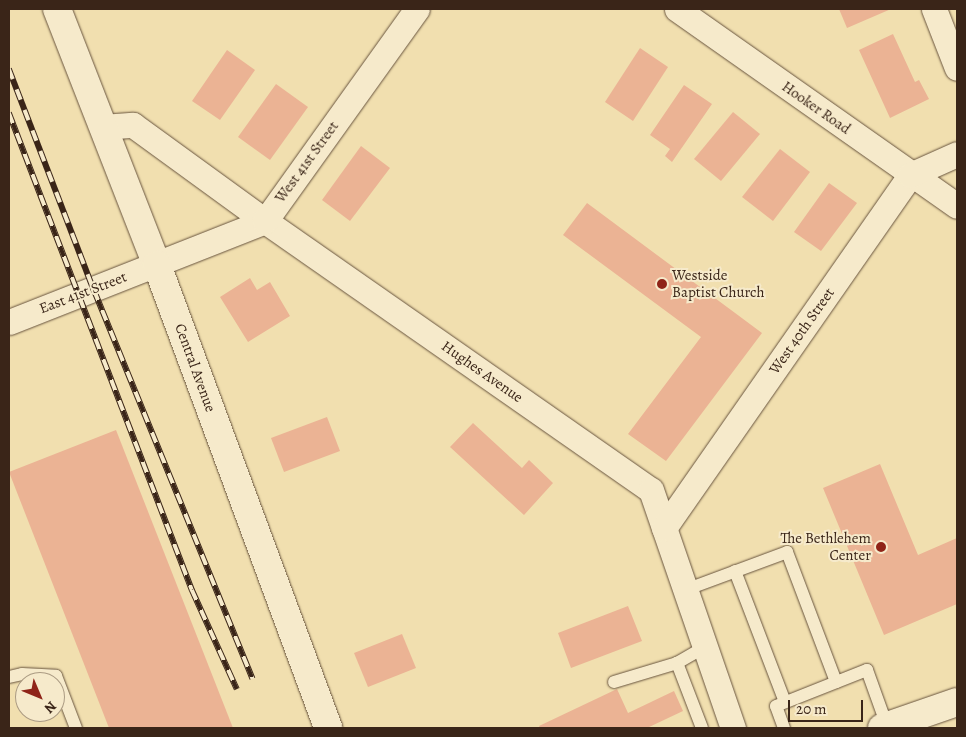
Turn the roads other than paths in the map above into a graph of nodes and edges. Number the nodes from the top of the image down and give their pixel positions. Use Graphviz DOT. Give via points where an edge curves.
graph roads {
  1 [pos="57,9"];
  2 [pos="417,9"];
  3 [pos="676,9"];
  4 [pos="934,9"];
  5 [pos="957,68"];
  6 [pos="102,127"];
  7 [pos="957,154"];
  8 [pos="910,175"];
  9 [pos="957,206"];
  10 [pos="265,221"];
  11 [pos="157,265"];
  12 [pos="9,322"];
  13 [pos="664,528"];
  14 [pos="736,571"];
  15 [pos="685,590"];
  16 [pos="704,647"];
  17 [pos="677,663"];
  18 [pos="9,677"];
  19 [pos="614,682"];
  20 [pos="836,682"];
  21 [pos="785,702"];
  22 [pos="957,702"];
  23 [pos="884,727"];
  24 [pos="76,728"];
  25 [pos="328,728"];
  26 [pos="702,728"];
  27 [pos="732,728"];
  28 [pos="784,728"];
  1 -- 6 [label="street, Central Avenue"];
  2 -- 10 [label="street, West 41st Street"];
  3 -- 8 [label="street, Hooker Road"];
  4 -- 5 [label="street"];
  6 -- 10 [label="street, Hughes Avenue" via="133,125"];
  6 -- 11 [label="street, Central Avenue"];
  7 -- 8 [label="street"];
  8 -- 9 [label="street, Hooker Road"];
  8 -- 13 [label="street, West 40th Street"];
  10 -- 11 [label="street"];
  10 -- 13 [label="street, Hughes Avenue" via="651,490"];
  11 -- 12 [label="street, East 41st Street"];
  11 -- 25 [label="street, Central Avenue"];
  13 -- 15 [label="street, Hughes Avenue"];
  14 -- 15 [label="lane"];
  14 -- 20 [label="lane" via="787,552"];
  14 -- 21 [label="lane"];
  15 -- 16 [label="street, Hughes Avenue"];
  16 -- 17 [label="lane"];
  16 -- 27 [label="street, Hughes Avenue"];
  17 -- 19 [label="lane"];
  17 -- 26 [label="lane"];
  18 -- 24 [label="lane" via="22,674 56,676"];
  20 -- 21 [label="lane"];
  20 -- 23 [label="lane" via="867,670"];
  21 -- 28 [label="lane" via="776,706"];
  22 -- 23 [label="street"];
}
